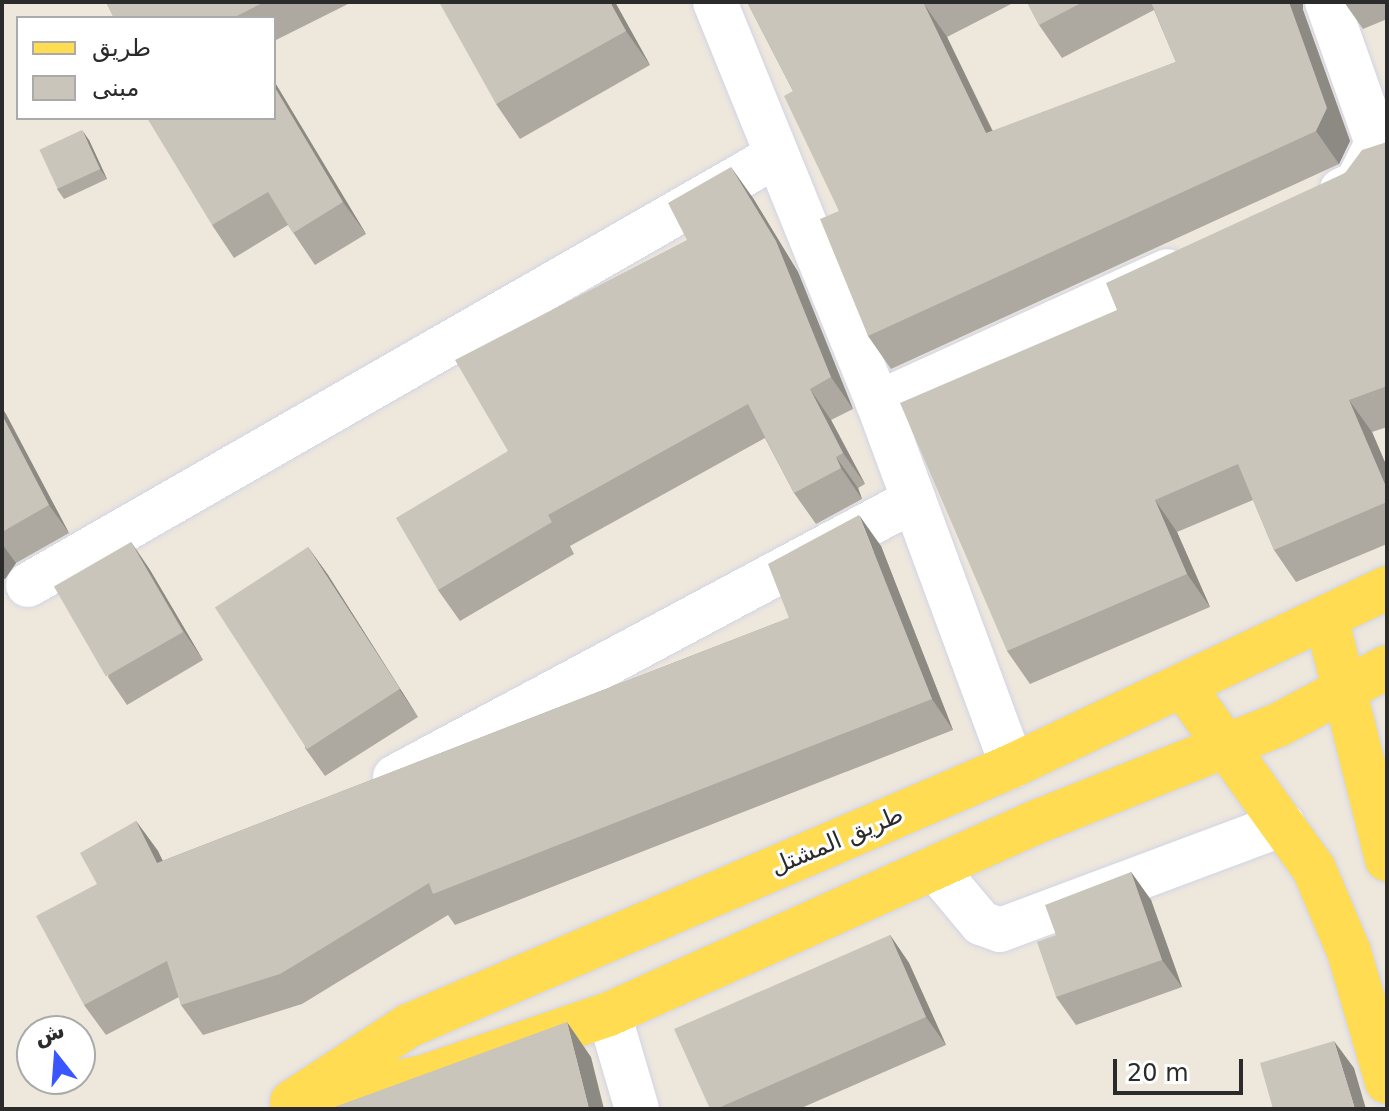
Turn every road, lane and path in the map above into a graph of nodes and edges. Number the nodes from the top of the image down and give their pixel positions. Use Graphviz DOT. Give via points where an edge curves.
graph roads {
  1 [pos="715,2"];
  2 [pos="1327,2"];
  3 [pos="774,157"];
  4 [pos="1299,210"];
  5 [pos="1212,250"];
  6 [pos="878,403"];
  7 [pos="914,500"];
  8 [pos="28,585"];
  9 [pos="1387,588"];
  10 [pos="1326,617"];
  11 [pos="1387,667"];
  12 [pos="1183,686"];
  13 [pos="1347,688"];
  14 [pos="1222,744"];
  15 [pos="1012,766"];
  16 [pos="395,777"];
  17 [pos="1283,824"];
  18 [pos="1387,859"];
  19 [pos="935,868"];
  20 [pos="609,1014"];
  21 [pos="1387,1082"];
  22 [pos="280,1106"];
  23 [pos="637,1109"];
  1 -- 3 [label="street"];
  2 -- 4 [label="street" via="1377,143 1357,183"];
  3 -- 6 [label="street"];
  3 -- 8 [label="street"];
  5 -- 6 [label="street"];
  6 -- 7 [label="street"];
  7 -- 15 [label="street"];
  7 -- 16 [label="street"];
  9 -- 10 [label="main road, طريق المشتل"];
  10 -- 12 [label="main road, طريق المشتل"];
  10 -- 13 [label="main road"];
  11 -- 13 [label="main road, طريق المشتل"];
  12 -- 14 [label="main road"];
  12 -- 15 [label="main road, طريق المشتل"];
  13 -- 14 [label="main road, طريق المشتل"];
  13 -- 18 [label="main road"];
  14 -- 17 [label="main road"];
  14 -- 19 [label="main road, طريق المشتل"];
  15 -- 22 [label="main road, طريق المشتل" via="408,1026"];
  17 -- 19 [label="street" via="1000,930 981,923"];
  17 -- 21 [label="main road" via="1314,869 1349,952"];
  19 -- 20 [label="main road, طريق المشتل"];
  20 -- 22 [label="main road, طريق المشتل" via="423,1077"];
  20 -- 23 [label="street"];
}
